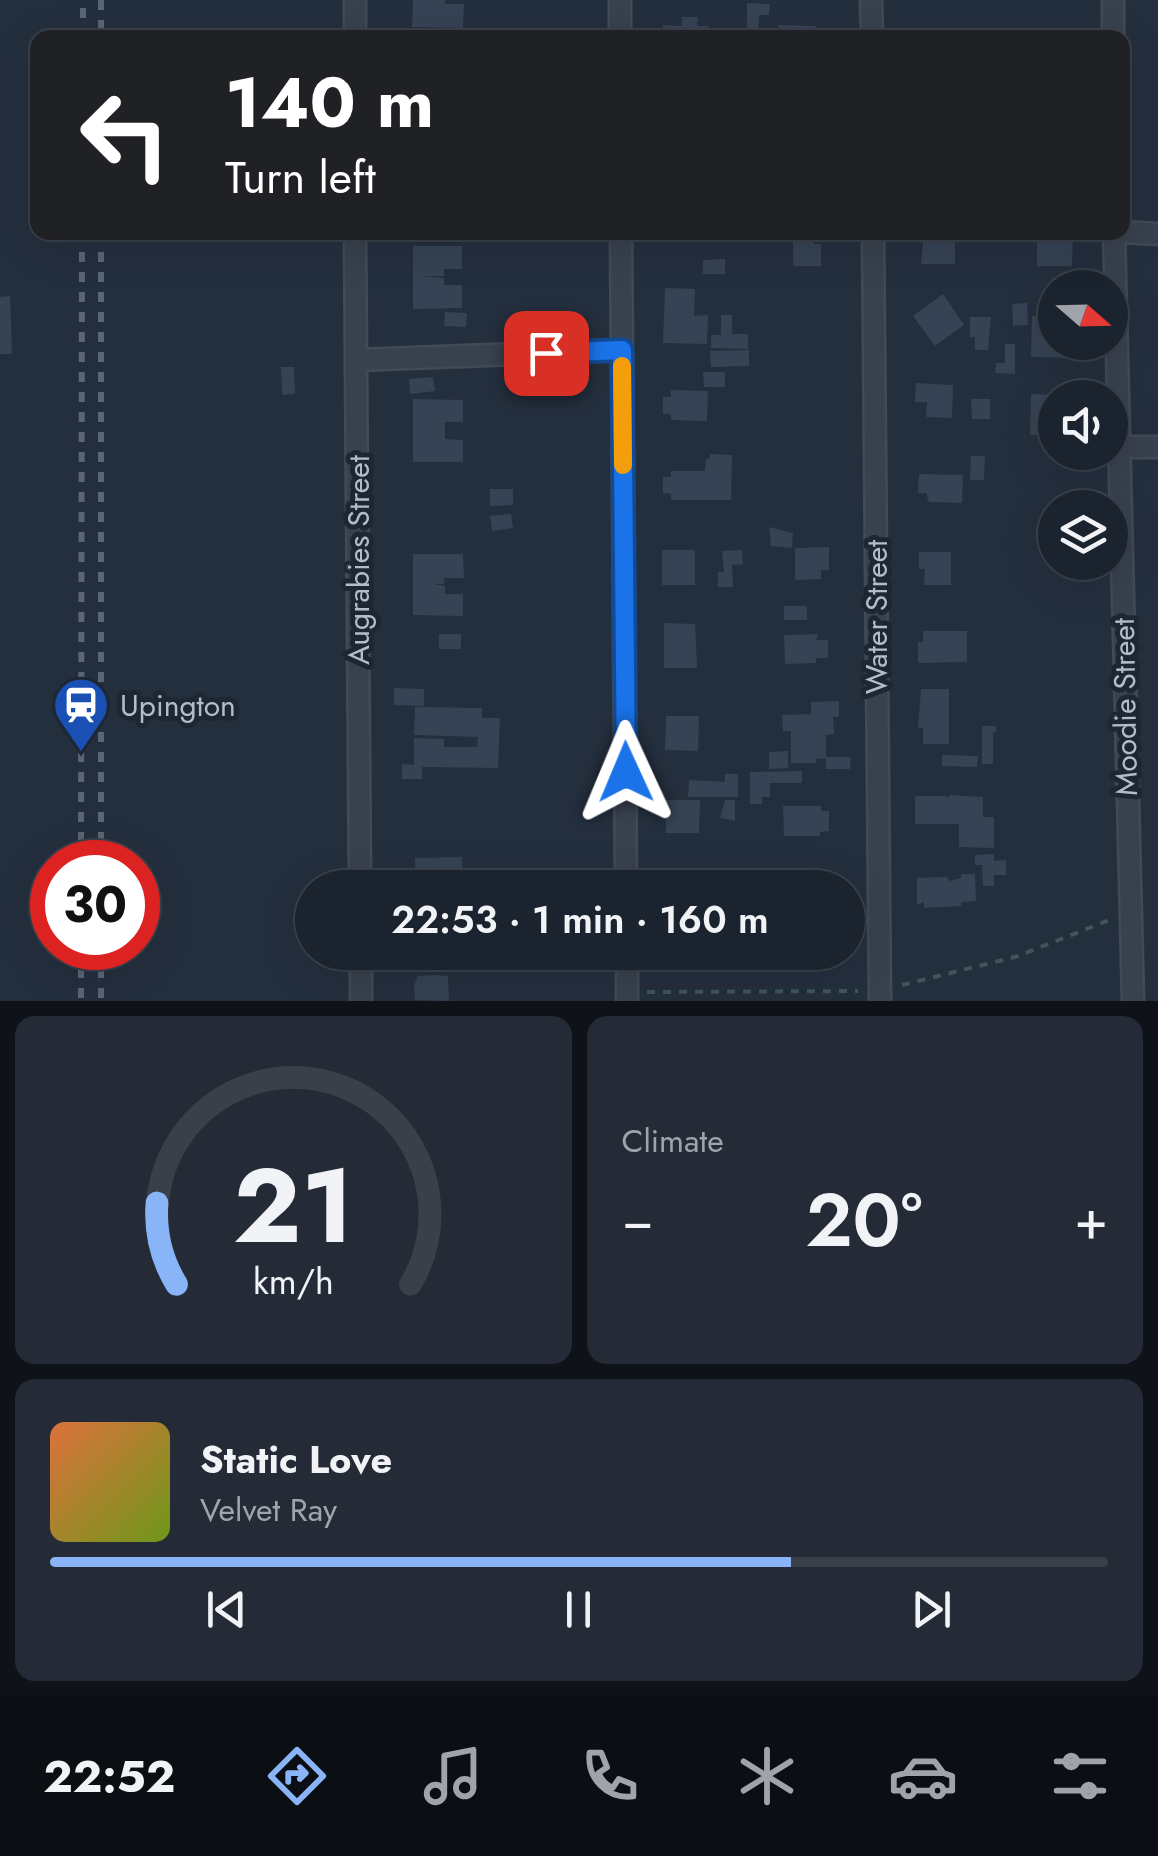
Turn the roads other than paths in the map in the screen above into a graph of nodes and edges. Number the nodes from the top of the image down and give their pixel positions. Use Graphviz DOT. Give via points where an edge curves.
graph roads {
  1 [pos="354,0"];
  2 [pos="620,0"];
  3 [pos="872,0"];
  4 [pos="1113,0"];
  5 [pos="355,30"];
  6 [pos="620,30"];
  7 [pos="872,30"];
  8 [pos="1113,30"];
  9 [pos="1130,232"];
  10 [pos="1158,234"];
  11 [pos="356,240"];
  12 [pos="621,240"];
  13 [pos="873,240"];
  14 [pos="1114,240"];
  15 [pos="622,350"];
  16 [pos="356,360"];
  17 [pos="1118,380"];
  18 [pos="1128,447"];
  19 [pos="1158,447"];
  20 [pos="1120,470"];
  21 [pos="360,870"];
  22 [pos="626,870"];
  23 [pos="361,970"];
  24 [pos="627,970"];
  25 [pos="361,1001"];
  26 [pos="627,1001"];
  27 [pos="880,1001"];
  28 [pos="1132,1001"];
  1 -- 5 [label="street"];
  2 -- 6 [label="street"];
  3 -- 7 [label="street"];
  4 -- 8 [label="street"];
  9 -- 10 [label="street"];
  11 -- 16 [label="street, Augrabies Street"];
  12 -- 15 [label="street"];
  13 -- 27 [label="street, Water Street"];
  14 -- 17 [label="street, Moodie Street"];
  15 -- 16 [label="street"];
  15 -- 22 [label="street"];
  16 -- 21 [label="street, Augrabies Street"];
  18 -- 19 [label="street"];
  20 -- 28 [label="street, Moodie Street"];
  23 -- 25 [label="street"];
  24 -- 26 [label="street"];
}
